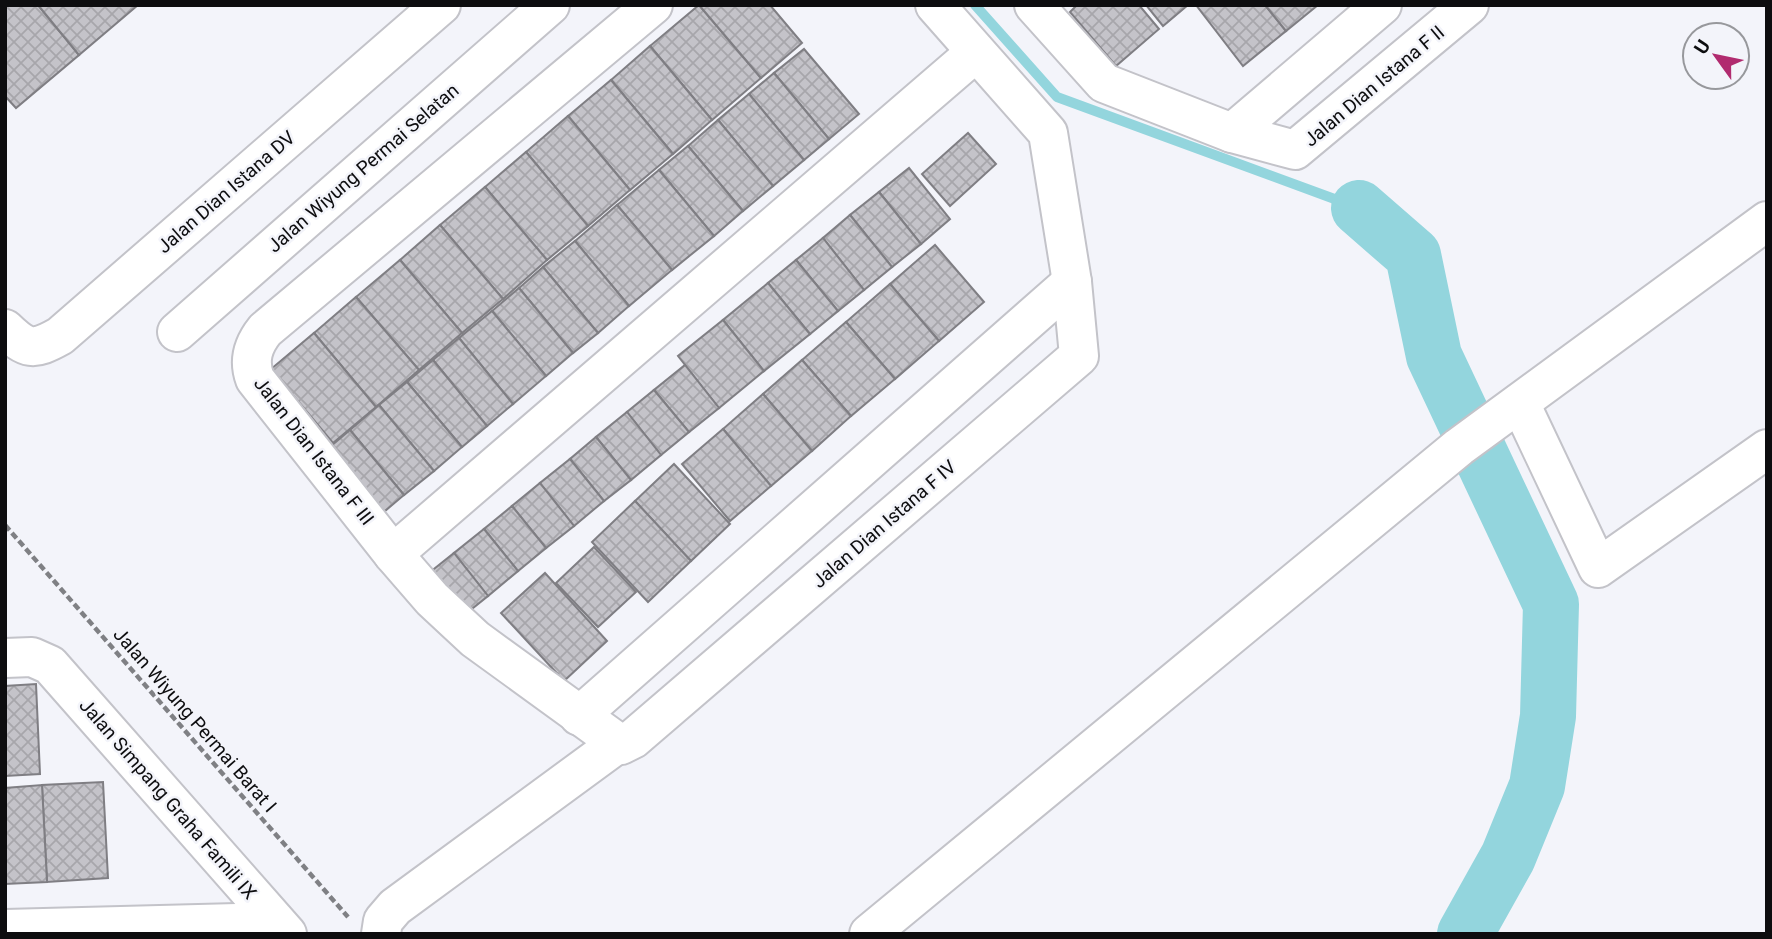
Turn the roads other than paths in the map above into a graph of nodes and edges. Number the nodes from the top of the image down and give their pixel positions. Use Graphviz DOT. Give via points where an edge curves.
graph roads {
  1 [pos="441,5"];
  2 [pos="550,5"];
  3 [pos="653,5"];
  4 [pos="935,5"];
  5 [pos="1034,5"];
  6 [pos="1382,5"];
  7 [pos="1469,5"];
  8 [pos="975,54"];
  9 [pos="1232,133"];
  10 [pos="1767,221"];
  11 [pos="1072,282"];
  12 [pos="5,329"];
  13 [pos="177,332"];
  14 [pos="1508,411"];
  15 [pos="1767,449"];
  16 [pos="393,554"];
  17 [pos="5,658"];
  18 [pos="579,716"];
  19 [pos="625,741"];
  20 [pos="281,928"];
  21 [pos="5,929"];
  22 [pos="367,929"];
  23 [pos="869,934"];
  1 -- 12 [label="street, Jalan Dian Istana DV" via="60,336 33,347 21,344"];
  2 -- 13 [label="street, Jalan Wiyung Permai Selatan"];
  3 -- 16 [label="street, Jalan Dian Istana F III" via="256,342 251,368 255,379"];
  4 -- 8 [label="street, Jalan Dian Istana F IV"];
  5 -- 9 [label="street, Jalan Dian Istana F II" via="1104,83"];
  6 -- 9 [label="street"];
  7 -- 9 [label="street, Jalan Dian Istana F II" via="1299,149"];
  8 -- 11 [label="street, Jalan Dian Istana F IV" via="1048,133"];
  8 -- 16 [label="street"];
  10 -- 14 [label="street"];
  11 -- 18 [label="street"];
  11 -- 19 [label="street, Jalan Dian Istana F IV" via="1079,350 1075,360"];
  14 -- 15 [label="street" via="1598,568"];
  14 -- 23 [label="street"];
  16 -- 18 [label="street, Jalan Dian Istana F III" via="475,639"];
  17 -- 20 [label="street, Jalan Simpang Graha Famili IX" via="38,658 50,665"];
  18 -- 19 [label="street, Jalan Dian Istana F III"];
  19 -- 22 [label="street"];
  20 -- 21 [label="street"];
}
